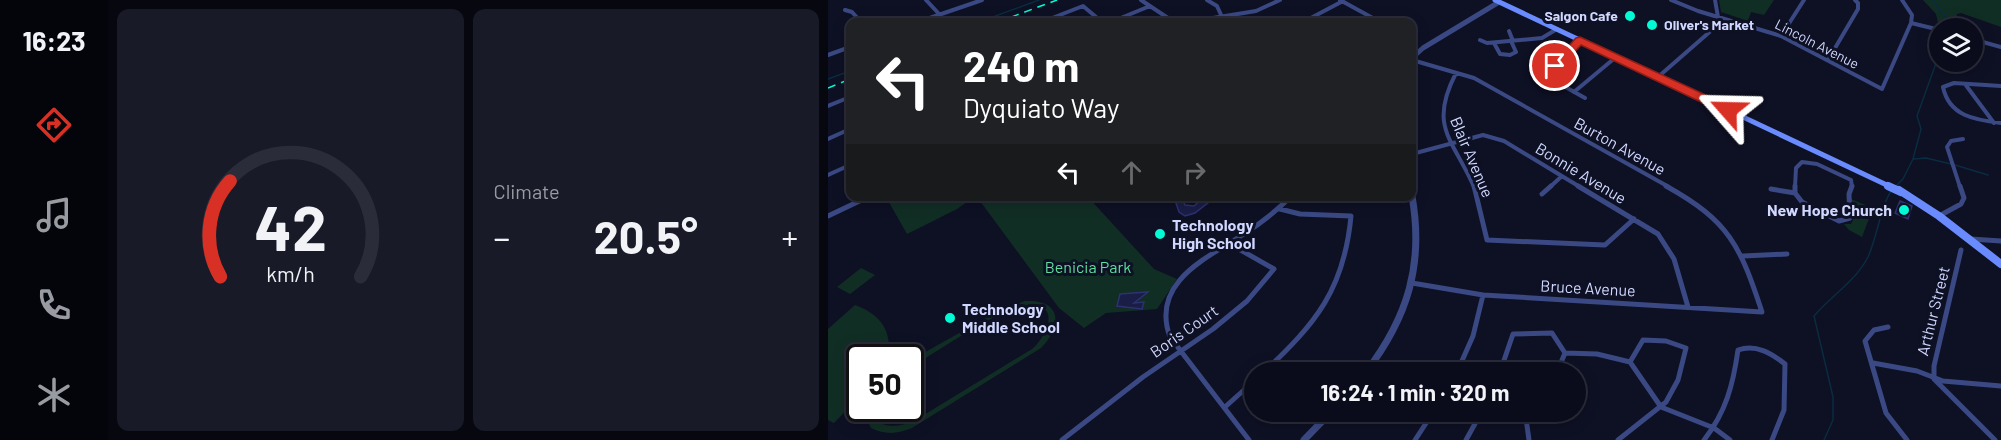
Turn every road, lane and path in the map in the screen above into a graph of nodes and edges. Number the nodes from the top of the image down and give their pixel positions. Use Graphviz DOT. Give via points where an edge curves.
graph roads {
  1 [pos="926,0"];
  2 [pos="981,0"];
  3 [pos="1141,0"];
  4 [pos="1207,0"];
  5 [pos="1671,0"];
  6 [pos="1715,0"];
  7 [pos="1803,0"];
  8 [pos="1855,0"];
  9 [pos="1902,0"];
  10 [pos="1276,1"];
  11 [pos="1341,1"];
  12 [pos="1499,1"];
  13 [pos="1150,6"];
  14 [pos="845,10"];
  15 [pos="940,15"];
  16 [pos="1222,17"];
  17 [pos="1718,17"];
  18 [pos="857,18"];
  19 [pos="931,18"];
  20 [pos="1052,18"];
  21 [pos="1097,18"];
  22 [pos="1121,18"];
  23 [pos="1168,18"];
  24 [pos="1215,18"];
  25 [pos="1311,18"];
  26 [pos="1373,18"];
  27 [pos="1911,22"];
  28 [pos="1929,27"];
  29 [pos="1557,29"];
  30 [pos="1509,31"];
  31 [pos="1781,36"];
  32 [pos="1480,40"];
  33 [pos="1580,40"];
  34 [pos="1512,41"];
  35 [pos="1983,42"];
  36 [pos="1494,43"];
  37 [pos="2001,47"];
  38 [pos="846,48"];
  39 [pos="828,55"];
  40 [pos="1416,55"];
  41 [pos="1616,57"];
  42 [pos="1416,60"];
  43 [pos="1828,60"];
  44 [pos="1456,73"];
  45 [pos="1658,77"];
  46 [pos="1535,78"];
  47 [pos="1965,83"];
  48 [pos="1560,84"];
  49 [pos="2001,86"];
  50 [pos="1574,92"];
  51 [pos="1585,98"];
  52 [pos="846,99"];
  53 [pos="828,106"];
  54 [pos="1994,123"];
  55 [pos="2001,123"];
  56 [pos="846,131"];
  57 [pos="828,139"];
  58 [pos="1963,140"];
  59 [pos="1451,143"];
  60 [pos="1416,153"];
  61 [pos="1824,155"];
  62 [pos="1817,164"];
  63 [pos="846,167"];
  64 [pos="828,175"];
  65 [pos="1562,176"];
  66 [pos="1771,189"];
  67 [pos="1795,193"];
  68 [pos="1542,194"];
  69 [pos="860,201"];
  70 [pos="1287,201"];
  71 [pos="1413,201"];
  72 [pos="1280,209"];
  73 [pos="828,216"];
  74 [pos="1939,216"];
  75 [pos="1634,219"];
  76 [pos="1969,239"];
  77 [pos="2001,240"];
  78 [pos="1230,244"];
  79 [pos="1961,250"];
  80 [pos="1787,254"];
  81 [pos="1743,256"];
  82 [pos="2001,264"];
  83 [pos="1412,283"];
  84 [pos="1483,295"];
  85 [pos="1688,307"];
  86 [pos="1762,312"];
  87 [pos="1888,327"];
  88 [pos="1181,351"];
  89 [pos="1565,353"];
  90 [pos="1275,362"];
  91 [pos="1372,362"];
  92 [pos="1461,362"];
  93 [pos="1503,362"];
  94 [pos="1561,362"];
  95 [pos="1630,362"];
  96 [pos="1873,363"];
  97 [pos="1934,379"];
  98 [pos="2001,386"];
  99 [pos="1244,390"];
  100 [pos="1661,406"];
  101 [pos="1225,407"];
  102 [pos="1321,422"];
  103 [pos="1427,422"];
  104 [pos="1476,422"];
  105 [pos="1528,422"];
  106 [pos="1714,428"];
  107 [pos="1062,440"];
  108 [pos="1248,440"];
  109 [pos="1304,440"];
  110 [pos="1415,440"];
  111 [pos="1466,440"];
  112 [pos="1528,440"];
  113 [pos="1618,440"];
  114 [pos="1704,440"];
  115 [pos="1730,440"];
  116 [pos="1772,440"];
  117 [pos="1907,440"];
  118 [pos="1995,440"];
  1 -- 15 [label="street"];
  2 -- 15 [label="street"];
  3 -- 13 [label="street"];
  4 -- 16 [label="street" via="1217,6"];
  5 -- 17 [label="street, Lincoln Avenue"];
  6 -- 17 [label="street"];
  7 -- 31 [label="street"];
  8 -- 43 [label="street" via="1858,9"];
  9 -- 27 [label="street" via="1912,15"];
  10 -- 16 [label="street" via="1256,11"];
  11 -- 25 [label="street"];
  11 -- 26 [label="street"];
  12 -- 29 [label="main road"];
  12 -- 40 [label="street"];
  13 -- 22 [label="street"];
  13 -- 23 [label="street"];
  14 -- 18 [label="street"];
  15 -- 19 [label="street"];
  16 -- 24 [label="street"];
  17 -- 31 [label="street, Lincoln Avenue"];
  17 -- 45 [label="street" via="1708,35"];
  20 -- 21 [label="street" via="1083,6"];
  27 -- 28 [label="street"];
  27 -- 43 [label="street, Lincoln Avenue" via="1882,89"];
  29 -- 33 [label="main road"];
  29 -- 34 [label="street" via="1544,38"];
  30 -- 34 [label="street"];
  31 -- 43 [label="street, Lincoln Avenue"];
  32 -- 36 [label="street"];
  33 -- 41 [label="main road"];
  33 -- 46 [label="street" via="1555,66"];
  34 -- 36 [label="street"];
  34 -- 36 [label="street" via="1516,52 1510,55 1500,54"];
  35 -- 37 [label="street"];
  38 -- 39 [label="street"];
  41 -- 45 [label="main road"];
  41 -- 50 [label="street"];
  42 -- 44 [label="street, Burton Avenue"];
  44 -- 59 [label="street, Blair Avenue" via="1440,108"];
  44 -- 81 [label="street, Burton Avenue" via="1474,78 1686,196 1721,224"];
  45 -- 61 [label="main road"];
  47 -- 49 [label="street"];
  47 -- 54 [label="street"];
  47 -- 54 [label="street" via="1947,84 1943,87 1944,98 1969,118"];
  48 -- 50 [label="street"];
  50 -- 51 [label="street"];
  52 -- 53 [label="street"];
  54 -- 55 [label="street"];
  56 -- 57 [label="street"];
  58 -- 74 [label="street" via="1951,141 1947,147 1964,198 1961,204"];
  59 -- 60 [label="street, Bonnie Avenue"];
  59 -- 65 [label="street, Bonnie Avenue" via="1483,135 1494,137"];
  59 -- 75 [label="street, Blair Avenue" via="1474,187 1487,240 1605,245"];
  61 -- 62 [label="street"];
  61 -- 74 [label="main road" via="1901,192"];
  62 -- 67 [label="street" via="1805,162 1796,168"];
  62 -- 67 [label="street" via="1852,182 1850,218 1831,218 1802,202"];
  63 -- 64 [label="street"];
  65 -- 68 [label="street"];
  65 -- 75 [label="street, Bonnie Avenue"];
  66 -- 67 [label="street"];
  69 -- 73 [label="street"];
  70 -- 72 [label="street"];
  71 -- 83 [label="street" via="1418,239"];
  72 -- 78 [label="street"];
  72 -- 90 [label="street" via="1300,214 1351,216 1349,246 1337,286 1294,345"];
  74 -- 76 [label="main road"];
  75 -- 85 [label="street, Bonnie Avenue" via="1670,246"];
  76 -- 77 [label="street"];
  76 -- 82 [label="main road"];
  78 -- 88 [label="street" via="1190,271 1164,310 1163,321"];
  78 -- 88 [label="street, Boris Court" via="1274,269 1247,301"];
  79 -- 97 [label="street, Arthur Street"];
  80 -- 81 [label="street"];
  81 -- 86 [label="street, Burton Avenue"];
  83 -- 84 [label="street, Bruce Avenue"];
  83 -- 91 [label="street" via="1400,318"];
  84 -- 85 [label="street, Bruce Avenue"];
  84 -- 92 [label="street" via="1473,336"];
  85 -- 86 [label="street, Bruce Avenue"];
  87 -- 96 [label="street" via="1867,335 1865,341"];
  88 -- 101 [label="street"];
  88 -- 107 [label="street, Boris Court"];
  89 -- 93 [label="street" via="1552,333 1513,334"];
  89 -- 94 [label="street"];
  89 -- 95 [label="street" via="1597,354"];
  95 -- 100 [label="street"];
  95 -- 100 [label="street" via="1643,339 1686,348 1682,375"];
  96 -- 97 [label="street" via="1917,371"];
  96 -- 117 [label="street" via="1886,413"];
  97 -- 98 [label="street"];
  97 -- 118 [label="street"];
  99 -- 101 [label="street"];
  100 -- 106 [label="street"];
  100 -- 113 [label="street"];
  101 -- 108 [label="street"];
  102 -- 109 [label="street"];
  103 -- 110 [label="street"];
  104 -- 111 [label="street"];
  105 -- 112 [label="street"];
  106 -- 114 [label="street"];
  106 -- 115 [label="street"];
  106 -- 116 [label="street" via="1733,389 1737,350 1753,348 1785,363 1784,410"];
}
